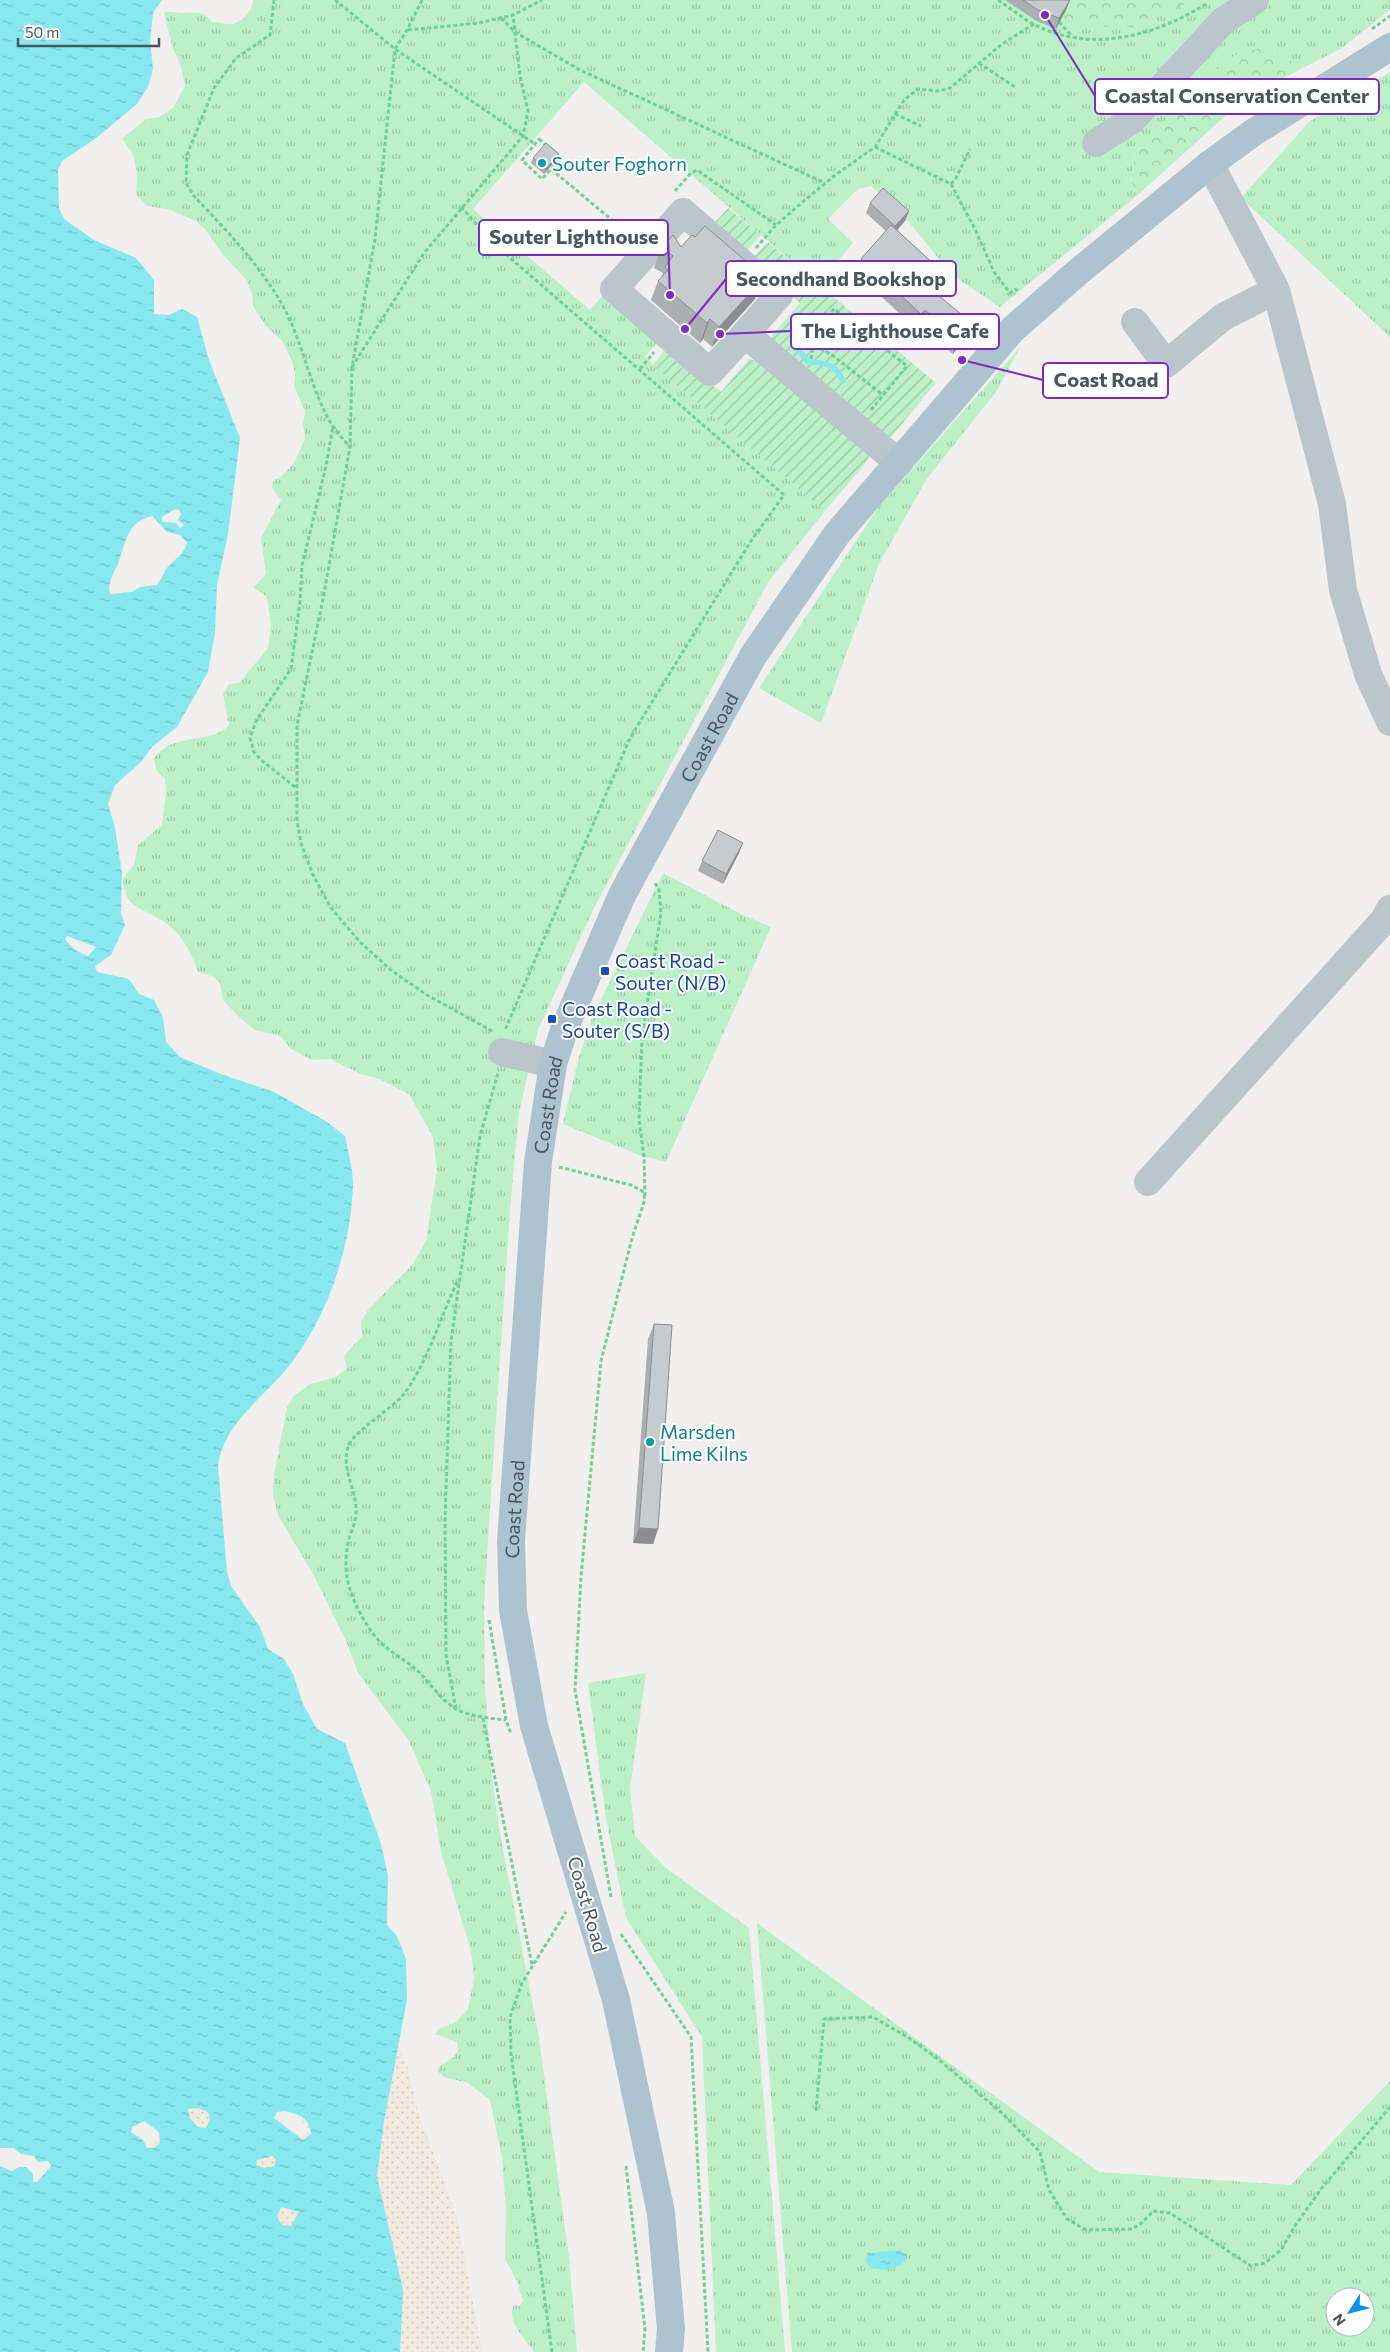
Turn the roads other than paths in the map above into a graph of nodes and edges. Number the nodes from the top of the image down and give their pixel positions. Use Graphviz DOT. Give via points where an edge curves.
graph roads {
  1 [pos="1255,0"];
  2 [pos="1390,47"];
  3 [pos="1096,143"];
  4 [pos="1210,164"];
  5 [pos="1276,290"];
  6 [pos="1135,322"];
  7 [pos="745,334"];
  8 [pos="889,455"];
  9 [pos="1390,722"];
  10 [pos="1390,909"];
  11 [pos="502,1052"];
  12 [pos="553,1064"];
  13 [pos="1148,1182"];
  14 [pos="669,2352"];
  1 -- 3 [label="lane" via="1223,21 1132,120"];
  2 -- 4 [label="main road, Coast Road" via="1254,132"];
  4 -- 5 [label="lane"];
  4 -- 8 [label="main road, Coast Road" via="1012,330"];
  5 -- 6 [label="lane" via="1223,317 1166,364"];
  5 -- 9 [label="lane" via="1332,504 1343,590 1368,674"];
  7 -- 7 [label="lane" via="710,372 614,290 683,212 779,295"];
  7 -- 8 [label="lane"];
  8 -- 12 [label="main road, Coast Road" via="753,656 622,895 565,1027"];
  10 -- 13 [label="lane" via="1384,920"];
  11 -- 12 [label="lane"];
  12 -- 14 [label="main road, Coast Road" via="538,1162 511,1541 513,1610 534,1726 620,2020 661,2213"];
}
